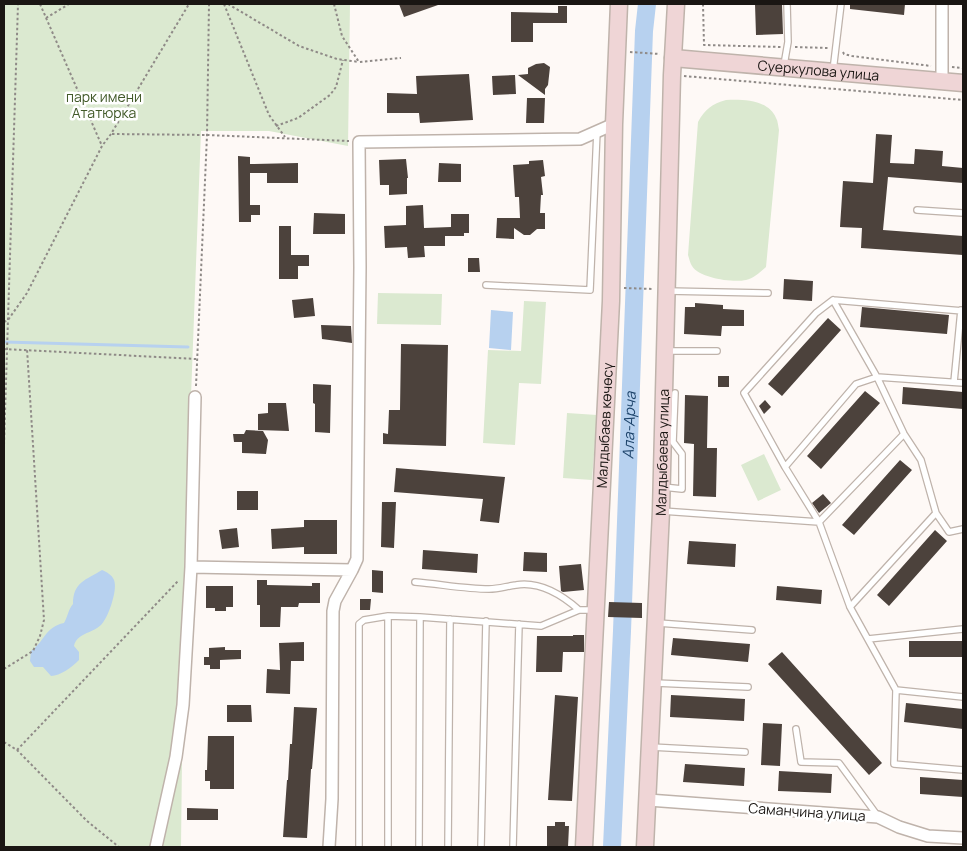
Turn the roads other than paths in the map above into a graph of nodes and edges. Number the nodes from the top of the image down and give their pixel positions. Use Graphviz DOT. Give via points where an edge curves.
graph roads {
  1 [pos="618,4"];
  2 [pos="676,4"];
  3 [pos="787,4"];
  4 [pos="840,4"];
  5 [pos="942,4"];
  6 [pos="668,56"];
  7 [pos="784,68"];
  8 [pos="833,72"];
  9 [pos="942,81"];
  10 [pos="963,83"];
  11 [pos="614,124"];
  12 [pos="597,131"];
  13 [pos="917,210"];
  14 [pos="963,213"];
  15 [pos="486,285"];
  16 [pos="661,290"];
  17 [pos="768,293"];
  18 [pos="833,300"];
  19 [pos="962,311"];
  20 [pos="664,351"];
  21 [pos="717,351"];
  22 [pos="877,377"];
  23 [pos="954,382"];
  24 [pos="963,383"];
  25 [pos="675,393"];
  26 [pos="196,397"];
  27 [pos="904,434"];
  28 [pos="786,467"];
  29 [pos="661,486"];
  30 [pos="660,511"];
  31 [pos="936,513"];
  32 [pos="819,522"];
  33 [pos="963,529"];
  34 [pos="192,567"];
  35 [pos="352,570"];
  36 [pos="415,582"];
  37 [pos="850,607"];
  38 [pos="578,610"];
  39 [pos="596,610"];
  40 [pos="388,616"];
  41 [pos="420,617"];
  42 [pos="450,619"];
  43 [pos="486,622"];
  44 [pos="656,622"];
  45 [pos="519,624"];
  46 [pos="963,629"];
  47 [pos="752,630"];
  48 [pos="868,639"];
  49 [pos="653,683"];
  50 [pos="748,688"];
  51 [pos="896,690"];
  52 [pos="963,697"];
  53 [pos="796,729"];
  54 [pos="651,748"];
  55 [pos="745,752"];
  56 [pos="963,770"];
  57 [pos="648,800"];
  58 [pos="878,817"];
  59 [pos="963,838"];
  60 [pos="927,842"];
  61 [pos="156,847"];
  62 [pos="329,847"];
  63 [pos="359,847"];
  64 [pos="388,847"];
  65 [pos="419,847"];
  66 [pos="448,847"];
  67 [pos="481,847"];
  68 [pos="513,847"];
  69 [pos="584,847"];
  70 [pos="645,847"];
  1 -- 11 [label="street, Малдыбаев көчөсү"];
  2 -- 6 [label="street"];
  3 -- 7 [label="lane" via="788,42"];
  4 -- 8 [label="lane"];
  5 -- 9 [label="street"];
  6 -- 7 [label="street, Суеркулова улица"];
  6 -- 16 [label="street, Малдыбаева улица" via="672,75"];
  7 -- 8 [label="street, Суеркулова улица"];
  8 -- 9 [label="street, Суеркулова улица"];
  9 -- 10 [label="street, Суеркулова улица"];
  11 -- 12 [label="street"];
  11 -- 39 [label="street, Малдыбаев көчөсү" via="611,300"];
  12 -- 15 [label="lane" via="590,290"];
  12 -- 35 [label="street" via="580,139 359,142 357,559"];
  13 -- 14 [label="lane"];
  16 -- 17 [label="lane"];
  16 -- 20 [label="street, Малдыбаева улица"];
  18 -- 19 [label="lane"];
  18 -- 22 [label="lane"];
  18 -- 28 [label="lane" via="816,313 744,393"];
  19 -- 23 [label="lane"];
  20 -- 21 [label="lane"];
  20 -- 29 [label="street, Малдыбаева улица"];
  22 -- 23 [label="lane"];
  22 -- 27 [label="lane"];
  22 -- 28 [label="lane" via="856,384"];
  23 -- 24 [label="lane"];
  25 -- 29 [label="lane" via="673,442 682,454 682,489"];
  26 -- 34 [label="street"];
  27 -- 31 [label="lane" via="921,460"];
  27 -- 32 [label="lane"];
  28 -- 32 [label="lane"];
  29 -- 30 [label="street, Малдыбаева улица"];
  30 -- 32 [label="lane"];
  30 -- 44 [label="street, Малдыбаева улица"];
  31 -- 33 [label="lane" via="948,532"];
  31 -- 37 [label="lane"];
  32 -- 37 [label="lane"];
  34 -- 35 [label="street"];
  34 -- 61 [label="street" via="183,705 176,757"];
  35 -- 62 [label="street" via="335,601 332,620"];
  36 -- 38 [label="lane" via="488,589 531,584 552,590"];
  37 -- 48 [label="lane"];
  38 -- 39 [label="lane"];
  38 -- 45 [label="lane" via="541,626"];
  39 -- 69 [label="street, Малдыбаев көчөсү"];
  40 -- 41 [label="lane"];
  40 -- 63 [label="lane" via="364,620 359,624"];
  40 -- 64 [label="lane"];
  41 -- 42 [label="lane"];
  41 -- 65 [label="lane"];
  42 -- 43 [label="lane"];
  42 -- 66 [label="lane"];
  43 -- 45 [label="lane"];
  43 -- 67 [label="lane"];
  44 -- 47 [label="lane"];
  44 -- 49 [label="street, Малдыбаева улица"];
  45 -- 68 [label="lane"];
  46 -- 48 [label="lane"];
  48 -- 51 [label="lane"];
  49 -- 50 [label="lane"];
  49 -- 54 [label="street, Малдыбаева улица"];
  51 -- 52 [label="lane"];
  51 -- 56 [label="lane" via="894,764"];
  53 -- 58 [label="lane" via="801,762 839,763"];
  54 -- 55 [label="lane"];
  54 -- 57 [label="street, Малдыбаева улица"];
  57 -- 58 [label="street, Саманчина улица"];
  57 -- 70 [label="street, Малдыбаева улица"];
  58 -- 60 [label="street, Саманчина улица"];
  59 -- 60 [label="street, Саманчина улица"];
}
